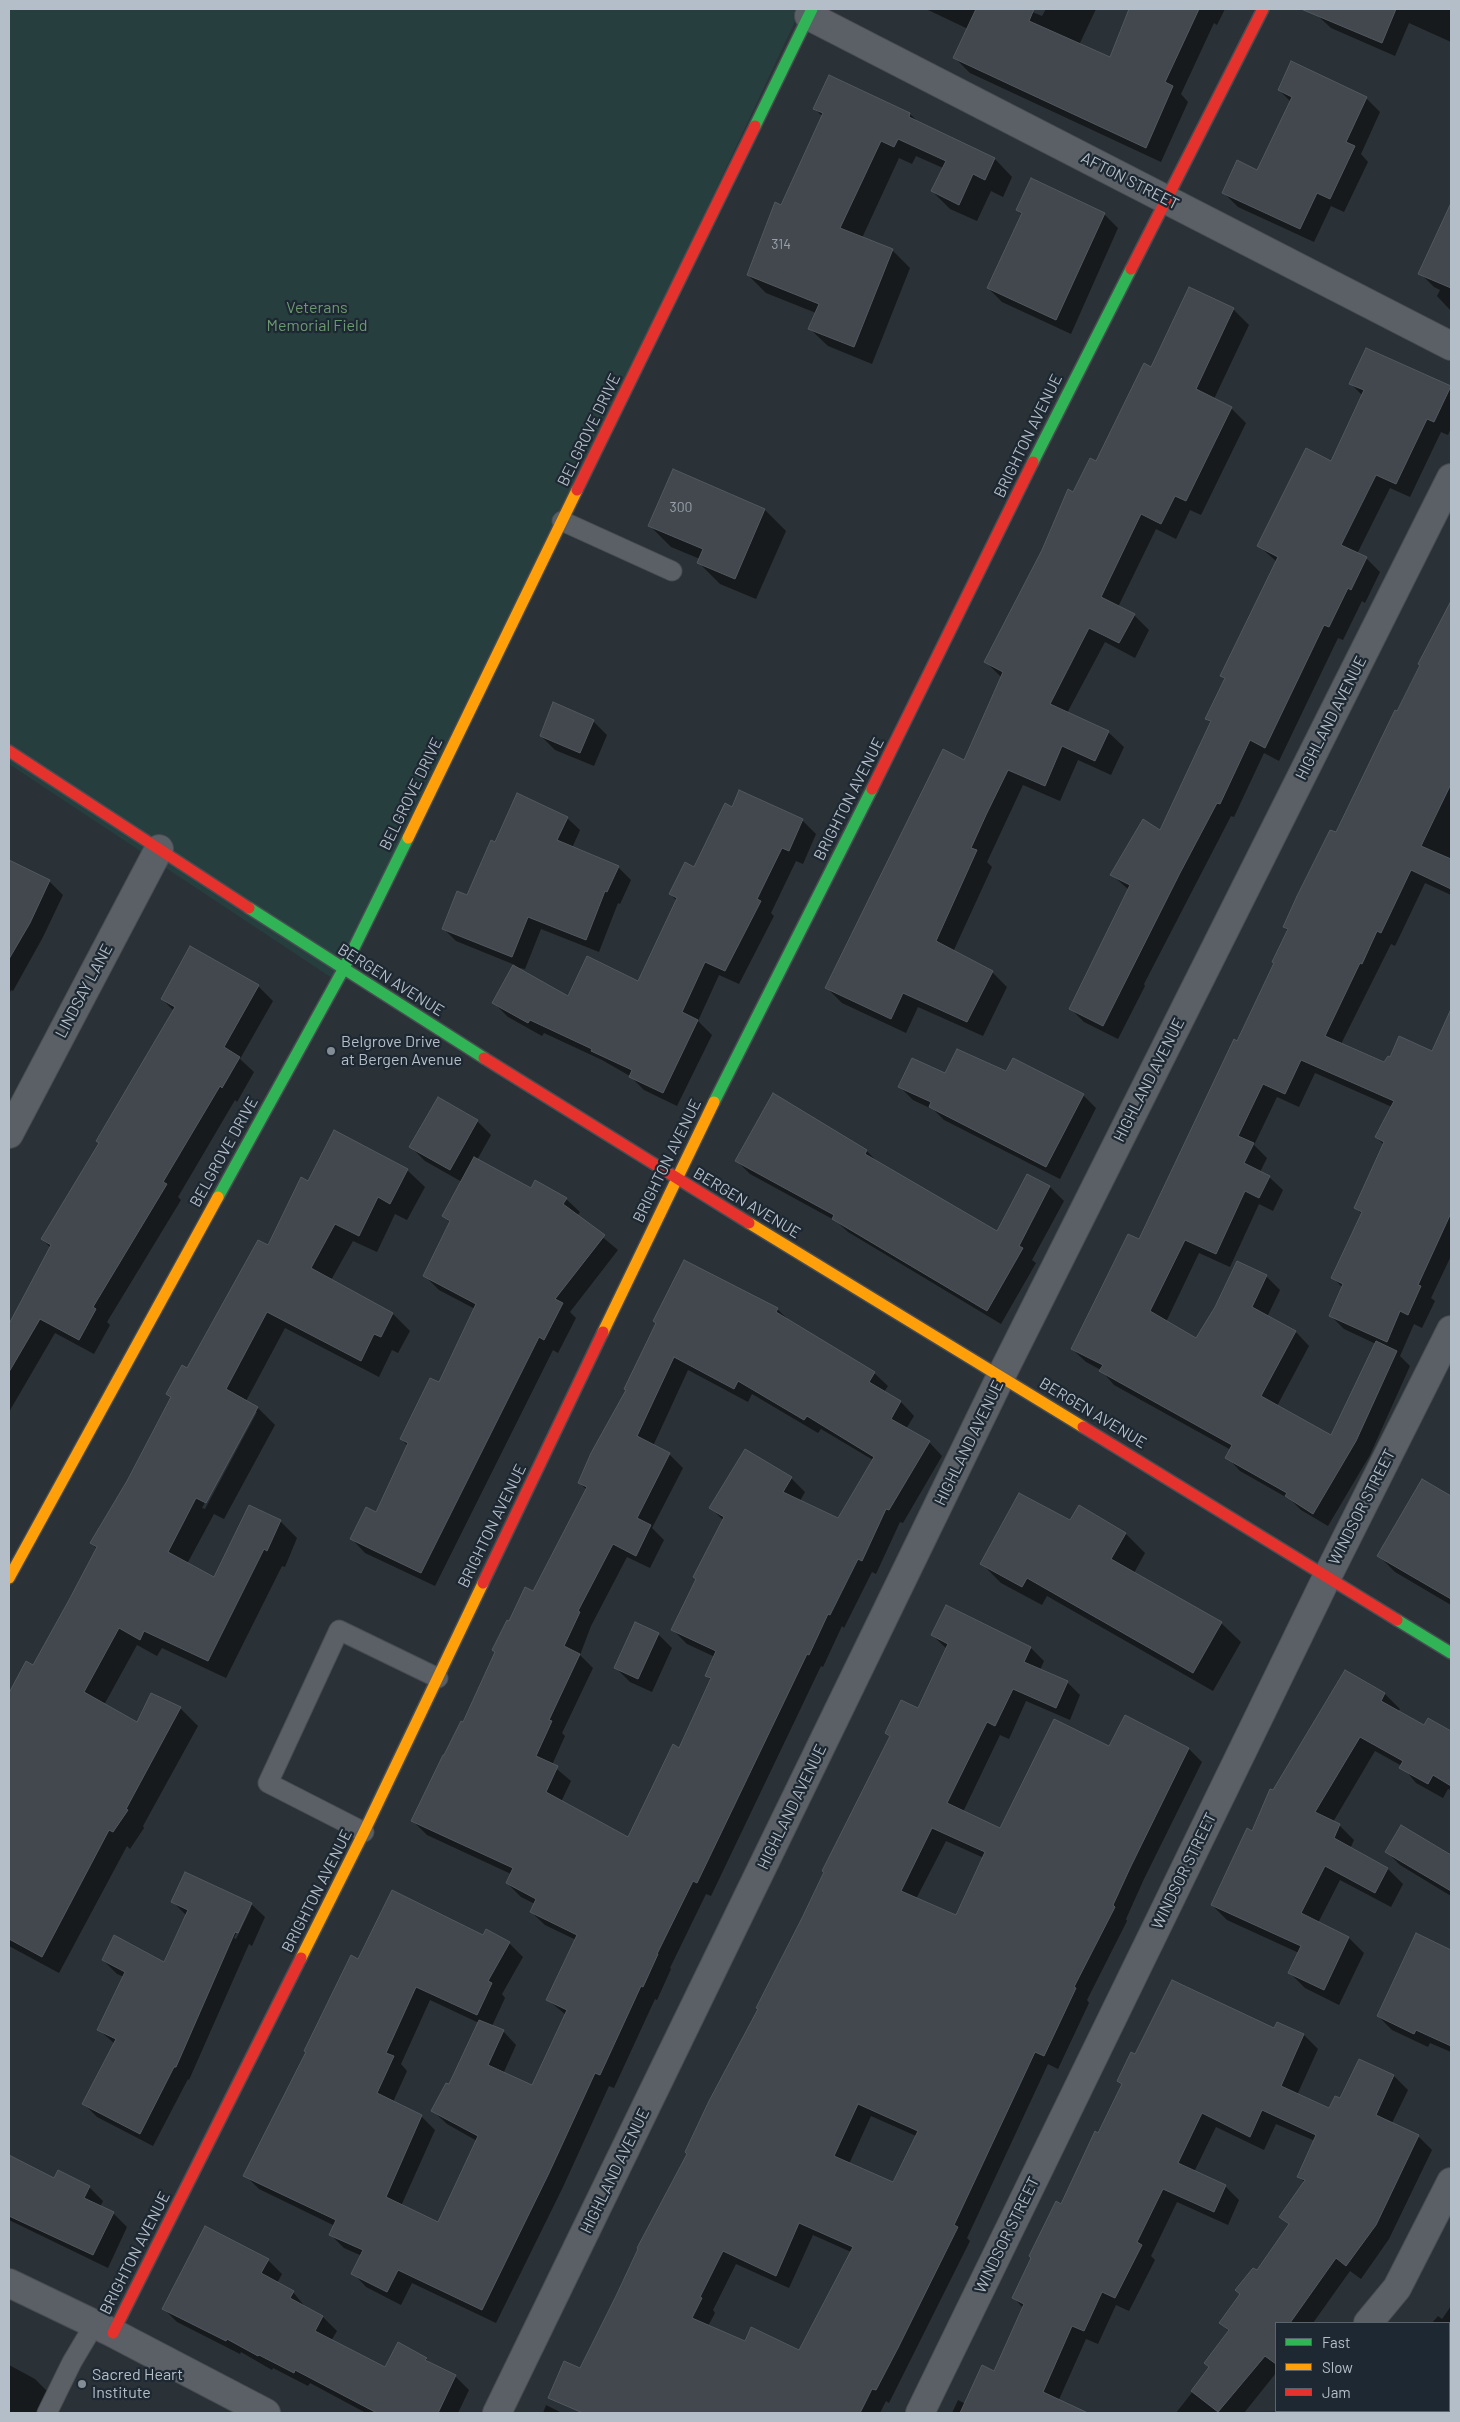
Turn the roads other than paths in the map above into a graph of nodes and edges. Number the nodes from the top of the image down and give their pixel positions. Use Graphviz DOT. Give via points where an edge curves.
graph roads {
  1 [pos="1263,9"];
  2 [pos="811,12"];
  3 [pos="1166,199"];
  4 [pos="1451,346"];
  5 [pos="1451,478"];
  6 [pos="562,520"];
  7 [pos="672,571"];
  8 [pos="9,751"];
  9 [pos="158,849"];
  10 [pos="343,970"];
  11 [pos="9,1134"];
  12 [pos="676,1178"];
  13 [pos="1451,1330"];
  14 [pos="1001,1376"];
  15 [pos="1328,1576"];
  16 [pos="9,1578"];
  17 [pos="1451,1653"];
  18 [pos="438,1678"];
  19 [pos="364,1832"];
  20 [pos="1451,2182"];
  21 [pos="9,2283"];
  22 [pos="1369,2322"];
  23 [pos="104,2329"];
  24 [pos="47,2413"];
  25 [pos="266,2413"];
  26 [pos="497,2413"];
  27 [pos="920,2413"];
  1 -- 3 [label="street, BRIGHTON AVENUE"];
  2 -- 3 [label="street, AFTON STREET"];
  2 -- 6 [label="street, BELGROVE DRIVE"];
  3 -- 4 [label="street, AFTON STREET"];
  3 -- 12 [label="street, BRIGHTON AVENUE"];
  5 -- 14 [label="street, HIGHLAND AVENUE"];
  6 -- 7 [label="lane"];
  6 -- 10 [label="street, BELGROVE DRIVE"];
  8 -- 9 [label="street, BERGEN AVENUE"];
  9 -- 10 [label="street, BERGEN AVENUE"];
  9 -- 11 [label="street, LINDSAY LANE"];
  10 -- 12 [label="street, BERGEN AVENUE"];
  10 -- 16 [label="street, BELGROVE DRIVE"];
  12 -- 14 [label="street, BERGEN AVENUE"];
  12 -- 18 [label="street, BRIGHTON AVENUE"];
  13 -- 15 [label="street, WINDSOR STREET"];
  14 -- 15 [label="street, BERGEN AVENUE"];
  14 -- 26 [label="street, HIGHLAND AVENUE"];
  15 -- 17 [label="street, BERGEN AVENUE"];
  15 -- 27 [label="street, WINDSOR STREET"];
  18 -- 19 [label="street, BRIGHTON AVENUE"];
  18 -- 19 [label="lane" via="339,1630 268,1783"];
  19 -- 23 [label="street, BRIGHTON AVENUE"];
  20 -- 22 [label="street" via="1396,2288"];
  21 -- 23 [label="street"];
  23 -- 24 [label="lane" via="72,2362"];
  23 -- 25 [label="street"];
}
